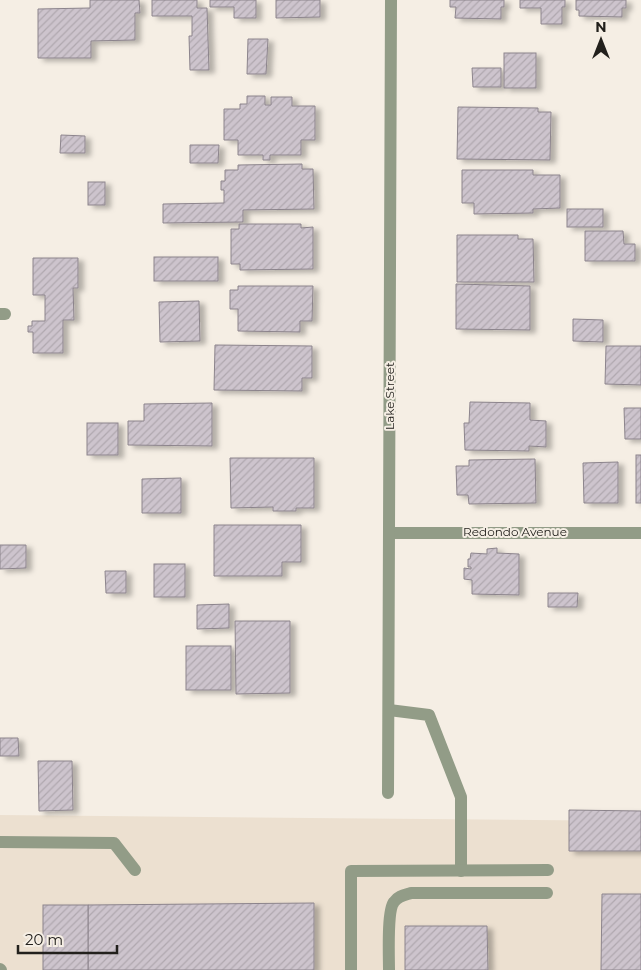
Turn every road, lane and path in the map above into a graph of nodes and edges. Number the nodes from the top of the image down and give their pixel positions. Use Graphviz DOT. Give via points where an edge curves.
graph roads {
  1 [pos="391,0"];
  2 [pos="390,533"];
  3 [pos="641,533"];
  4 [pos="389,710"];
  5 [pos="388,793"];
  6 [pos="0,842"];
  7 [pos="134,870"];
  8 [pos="548,870"];
  9 [pos="462,871"];
  10 [pos="548,892"];
  11 [pos="351,970"];
  12 [pos="388,970"];
  1 -- 2 [label="street, Lake Street"];
  2 -- 3 [label="street, Redondo Avenue"];
  2 -- 4 [label="street, Lake Street"];
  4 -- 5 [label="street, Lake Street"];
  4 -- 9 [label="street" via="429,715 461,796"];
  6 -- 7 [label="street" via="114,843"];
  8 -- 9 [label="street"];
  9 -- 11 [label="street" via="351,871"];
  10 -- 12 [label="street" via="411,893 400,896 392,903 390,913"];
}
